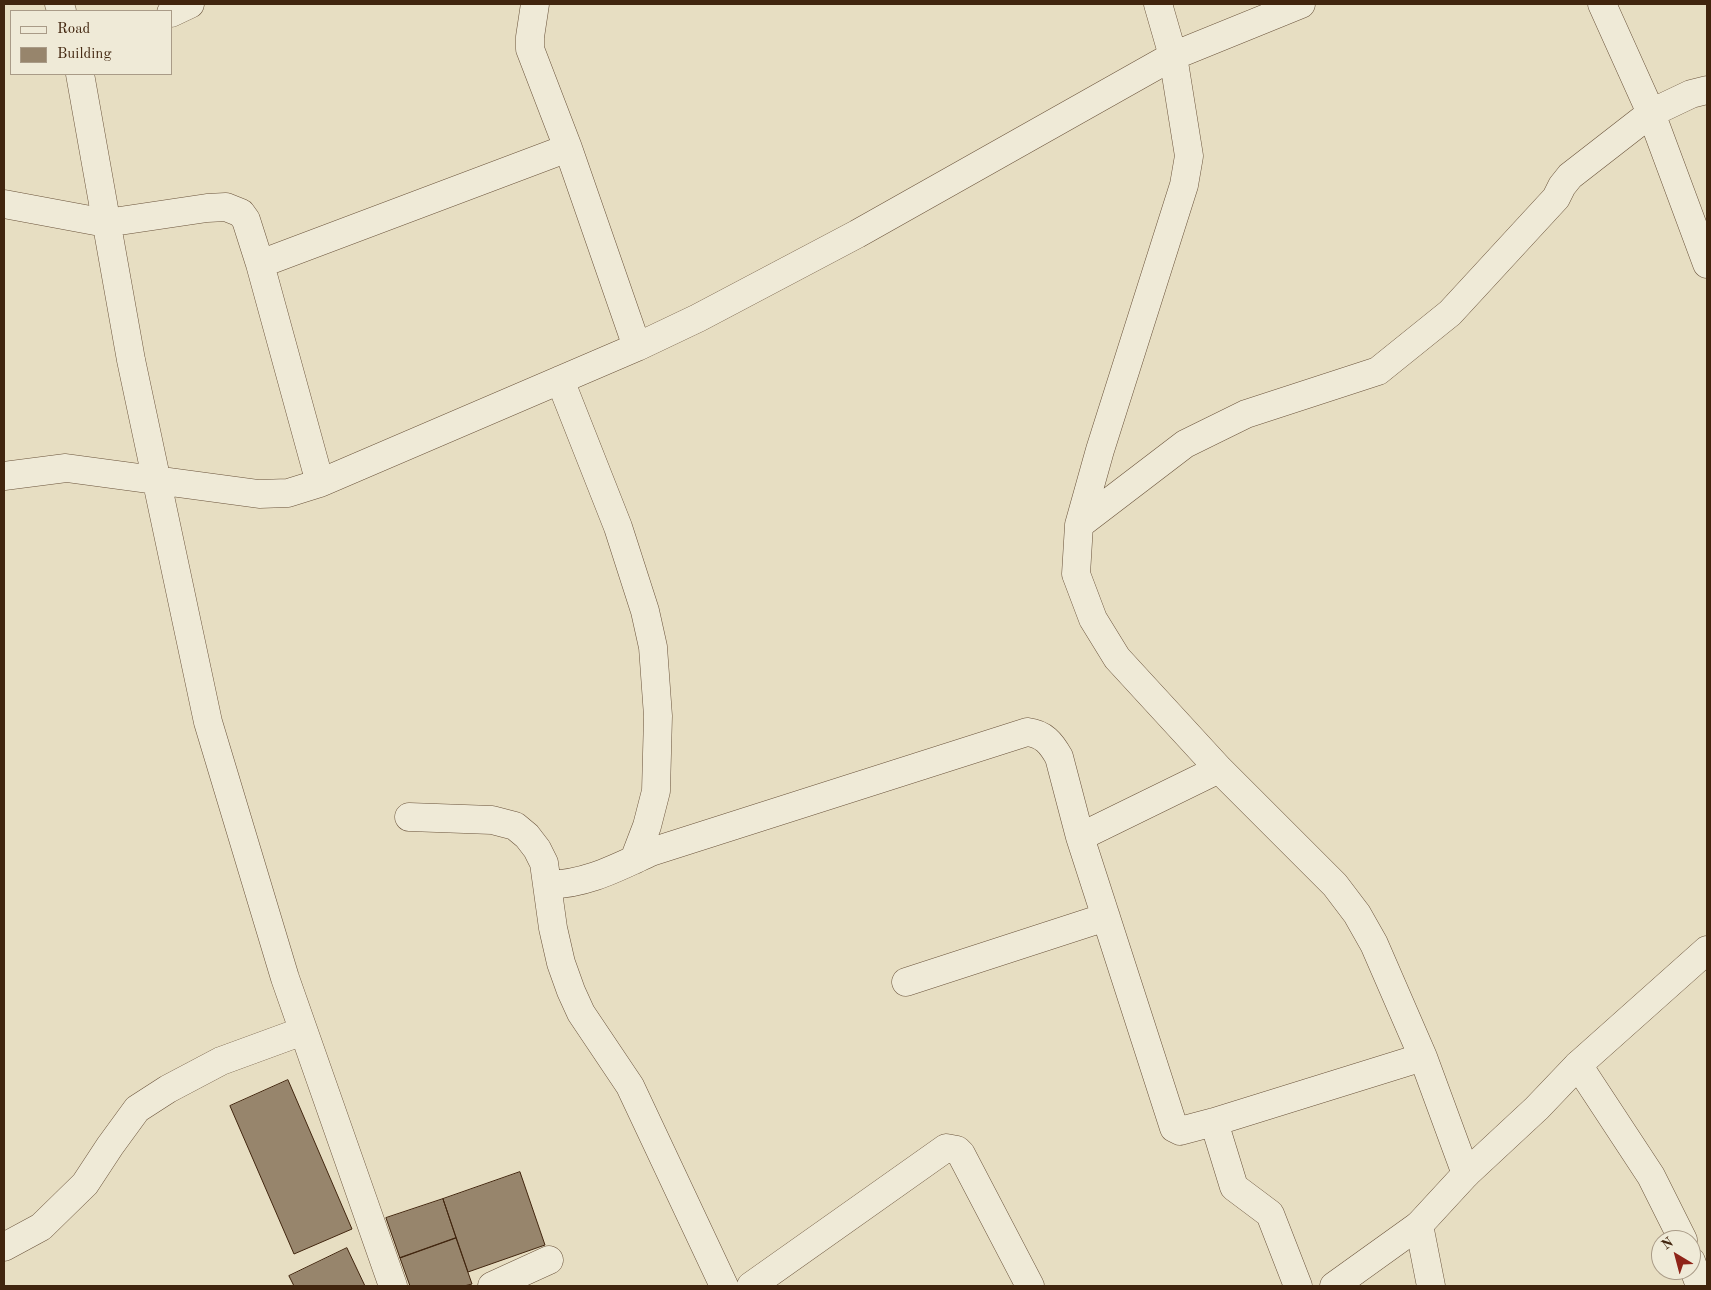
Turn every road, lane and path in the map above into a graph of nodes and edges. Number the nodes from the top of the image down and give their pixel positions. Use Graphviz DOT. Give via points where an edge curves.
graph roads {
  1 [pos="190,4"];
  2 [pos="535,4"];
  3 [pos="1158,4"];
  4 [pos="1301,4"];
  5 [pos="1602,4"];
  6 [pos="172,13"];
  7 [pos="1173,56"];
  8 [pos="80,75"];
  9 [pos="1707,90"];
  10 [pos="1651,113"];
  11 [pos="568,148"];
  12 [pos="4,204"];
  13 [pos="106,223"];
  14 [pos="260,264"];
  15 [pos="1707,264"];
  16 [pos="637,347"];
  17 [pos="560,380"];
  18 [pos="4,476"];
  19 [pos="156,481"];
  20 [pos="320,484"];
  21 [pos="1080,525"];
  22 [pos="1219,769"];
  23 [pos="409,817"];
  24 [pos="1080,837"];
  25 [pos="634,860"];
  26 [pos="548,885"];
  27 [pos="1106,917"];
  28 [pos="1707,950"];
  29 [pos="906,982"];
  30 [pos="303,1031"];
  31 [pos="1423,1057"];
  32 [pos="1578,1065"];
  33 [pos="1214,1122"];
  34 [pos="1466,1174"];
  35 [pos="1419,1225"];
  36 [pos="1678,1230"];
  37 [pos="4,1247"];
  38 [pos="549,1260"];
  39 [pos="392,1286"];
  40 [pos="492,1286"];
  41 [pos="724,1286"];
  42 [pos="751,1286"];
  43 [pos="1030,1286"];
  44 [pos="1298,1286"];
  45 [pos="1334,1286"];
  46 [pos="1431,1286"];
  1 -- 6 [label="street"];
  2 -- 11 [label="street" via="530,49"];
  3 -- 7 [label="street"];
  4 -- 7 [label="street"];
  5 -- 10 [label="street"];
  7 -- 16 [label="street" via="857,234"];
  7 -- 21 [label="street" via="1189,156 1184,185 1100,450"];
  8 -- 13 [label="street"];
  9 -- 10 [label="street"];
  10 -- 15 [label="street"];
  10 -- 21 [label="street" via="1570,176 1556,198 1450,313 1378,371 1246,414 1185,444"];
  11 -- 14 [label="street"];
  11 -- 16 [label="street"];
  12 -- 13 [label="street"];
  13 -- 14 [label="street" via="226,207 241,213 246,220"];
  13 -- 19 [label="street"];
  14 -- 20 [label="street"];
  16 -- 17 [label="street"];
  17 -- 20 [label="street"];
  17 -- 25 [label="street" via="618,527 653,648 658,716 656,791"];
  18 -- 19 [label="street" via="66,468"];
  19 -- 20 [label="street" via="258,494 288,493"];
  19 -- 30 [label="street" via="208,722"];
  21 -- 22 [label="street" via="1076,574 1093,620 1117,658"];
  22 -- 24 [label="street"];
  22 -- 31 [label="street" via="1335,886 1357,914 1374,944"];
  23 -- 26 [label="street" via="492,820 515,826 537,849 544,863"];
  24 -- 25 [label="street" via="1059,758 1044,737 1027,732"];
  24 -- 27 [label="street"];
  25 -- 26 [label="street" via="582,881"];
  26 -- 41 [label="street" via="553,928 571,991 592,1030 630,1086"];
  27 -- 29 [label="street"];
  27 -- 33 [label="street" via="1174,1128 1180,1131"];
  28 -- 32 [label="street"];
  30 -- 37 [label="street" via="221,1061 137,1109 85,1184 42,1227"];
  30 -- 39 [label="street"];
  31 -- 33 [label="street"];
  31 -- 34 [label="street"];
  32 -- 34 [label="street"];
  32 -- 36 [label="street" via="1651,1176"];
  33 -- 44 [label="street" via="1234,1187 1270,1214"];
  34 -- 35 [label="street"];
  35 -- 45 [label="street"];
  35 -- 46 [label="street"];
  38 -- 40 [label="street"];
  42 -- 43 [label="street" via="946,1148 961,1154"];
}
